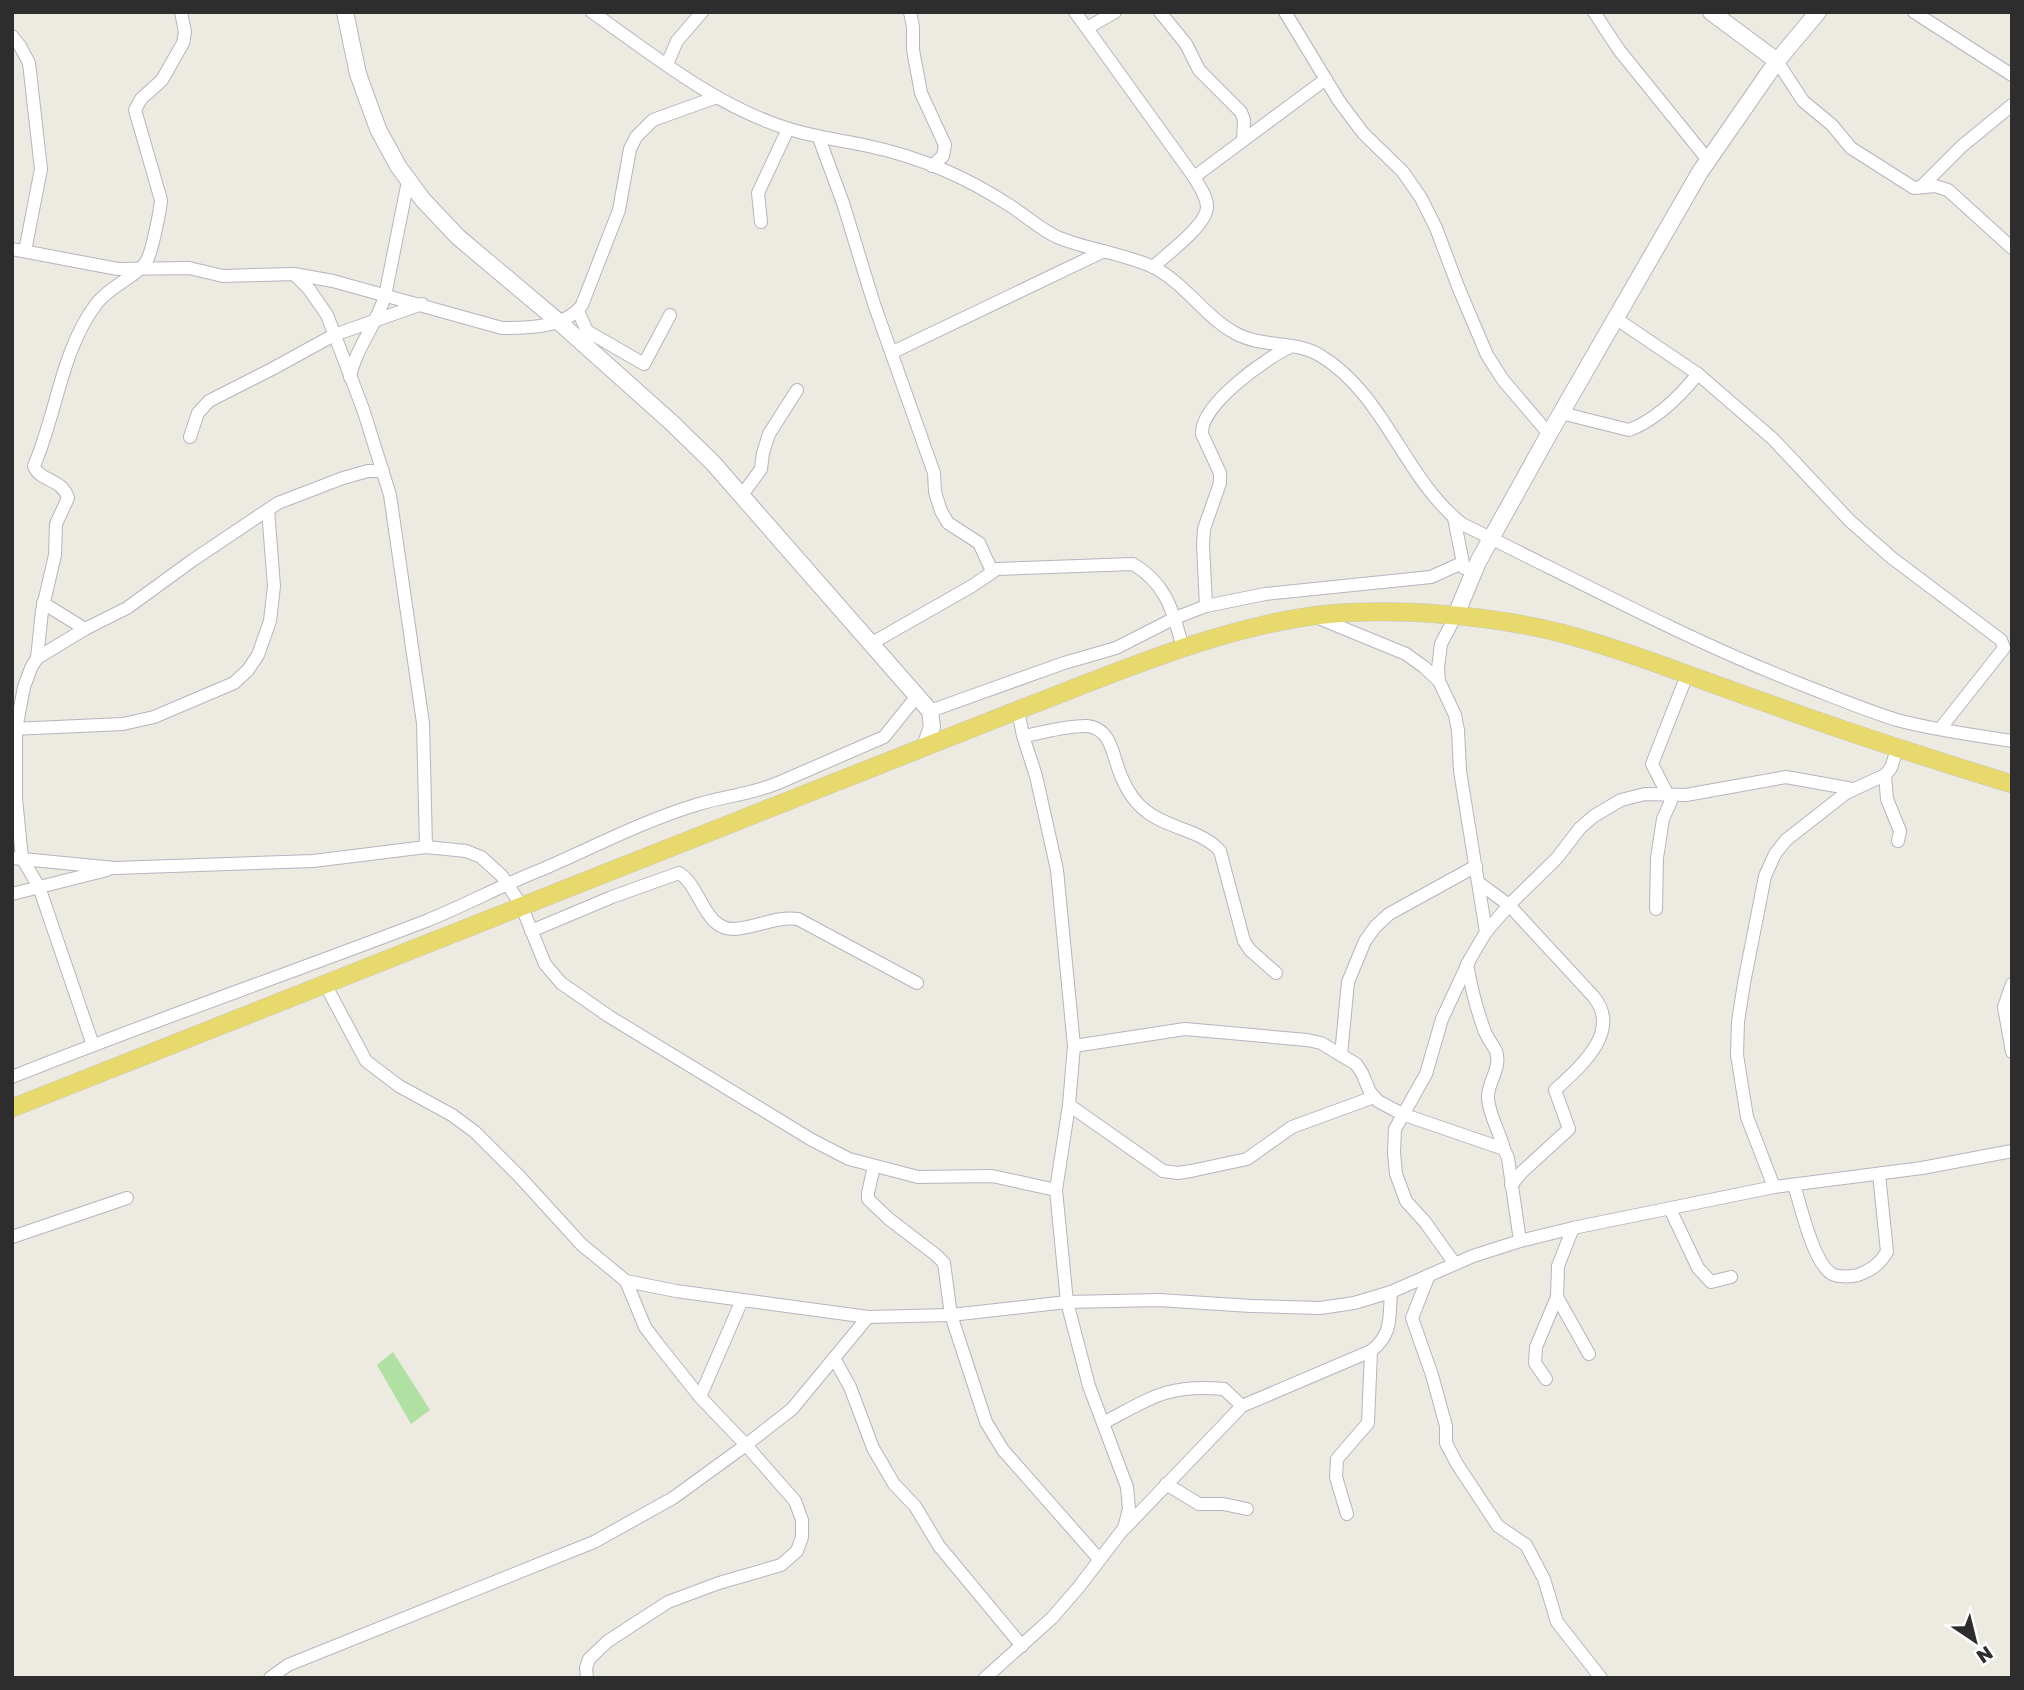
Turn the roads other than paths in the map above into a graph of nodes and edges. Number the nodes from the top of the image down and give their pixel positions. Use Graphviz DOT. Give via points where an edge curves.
graph roads {
  1 [pos="181,12"];
  2 [pos="345,12"];
  3 [pos="592,12"];
  4 [pos="702,12"];
  5 [pos="910,12"];
  6 [pos="1075,12"];
  7 [pos="1115,12"];
  8 [pos="1160,12"];
  9 [pos="1285,12"];
  10 [pos="1594,12"];
  11 [pos="1711,12"];
  12 [pos="1818,12"];
  13 [pos="1914,12"];
  14 [pos="1087,28"];
  15 [pos="12,36"];
  16 [pos="1777,61"];
  17 [pos="667,64"];
  18 [pos="2012,75"];
  19 [pos="1326,79"];
  20 [pos="717,97"];
  21 [pos="2012,105"];
  22 [pos="789,129"];
  23 [pos="819,138"];
  24 [pos="1242,140"];
  25 [pos="1708,160"];
  26 [pos="932,166"];
  27 [pos="1194,177"];
  28 [pos="408,181"];
  29 [pos="1921,187"];
  30 [pos="761,222"];
  31 [pos="2012,248"];
  32 [pos="19,250"];
  33 [pos="1104,251"];
  34 [pos="1153,267"];
  35 [pos="139,268"];
  36 [pos="294,274"];
  37 [pos="385,296"];
  38 [pos="422,304"];
  39 [pos="578,311"];
  40 [pos="670,315"];
  41 [pos="1615,318"];
  42 [pos="377,319"];
  43 [pos="559,322"];
  44 [pos="334,335"];
  45 [pos="1290,346"];
  46 [pos="892,352"];
  47 [pos="1699,374"];
  48 [pos="350,377"];
  49 [pos="797,390"];
  50 [pos="1561,413"];
  51 [pos="1549,434"];
  52 [pos="190,437"];
  53 [pos="383,471"];
  54 [pos="742,495"];
  55 [pos="268,510"];
  56 [pos="1454,517"];
  57 [pos="1491,538"];
  58 [pos="1462,563"];
  59 [pos="992,571"];
  60 [pos="1470,581"];
  61 [pos="43,603"];
  62 [pos="1206,606"];
  63 [pos="1314,616"];
  64 [pos="1455,617"];
  65 [pos="1175,618"];
  66 [pos="85,629"];
  67 [pos="872,643"];
  68 [pos="1183,648"];
  69 [pos="37,658"];
  70 [pos="1687,675"];
  71 [pos="1439,681"];
  72 [pos="917,696"];
  73 [pos="1018,710"];
  74 [pos="930,711"];
  75 [pos="14,729"];
  76 [pos="1940,729"];
  77 [pos="1023,736"];
  78 [pos="2012,741"];
  79 [pos="925,746"];
  80 [pos="1897,749"];
  81 [pos="1885,775"];
  82 [pos="2012,784"];
  83 [pos="1853,789"];
  84 [pos="1668,796"];
  85 [pos="1898,841"];
  86 [pos="426,847"];
  87 [pos="17,858"];
  88 [pos="1476,866"];
  89 [pos="115,868"];
  90 [pos="1479,883"];
  91 [pos="507,886"];
  92 [pos="39,887"];
  93 [pos="12,894"];
  94 [pos="521,905"];
  95 [pos="1509,905"];
  96 [pos="1656,909"];
  97 [pos="531,930"];
  98 [pos="1486,932"];
  99 [pos="1467,964"];
  100 [pos="1276,973"];
  101 [pos="917,983"];
  102 [pos="325,984"];
  103 [pos="2012,984"];
  104 [pos="93,1045"];
  105 [pos="1073,1046"];
  106 [pos="2012,1052"];
  107 [pos="1341,1055"];
  108 [pos="12,1077"];
  109 [pos="1374,1097"];
  110 [pos="1069,1105"];
  111 [pos="12,1108"];
  112 [pos="1402,1114"];
  113 [pos="1504,1149"];
  114 [pos="2012,1151"];
  115 [pos="874,1166"];
  116 [pos="1879,1174"];
  117 [pos="1511,1185"];
  118 [pos="1794,1185"];
  119 [pos="1774,1187"];
  120 [pos="1056,1191"];
  121 [pos="127,1198"];
  122 [pos="1670,1209"];
  123 [pos="1573,1228"];
  124 [pos="12,1237"];
  125 [pos="1520,1241"];
  126 [pos="1455,1264"];
  127 [pos="1429,1275"];
  128 [pos="1731,1277"];
  129 [pos="626,1280"];
  130 [pos="1391,1292"];
  131 [pos="1557,1297"];
  132 [pos="742,1300"];
  133 [pos="1067,1303"];
  134 [pos="951,1315"];
  135 [pos="868,1317"];
  136 [pos="1371,1350"];
  137 [pos="1588,1354"];
  138 [pos="834,1358"];
  139 [pos="1546,1379"];
  140 [pos="700,1397"];
  141 [pos="1242,1406"];
  142 [pos="1103,1423"];
  143 [pos="746,1445"];
  144 [pos="1166,1485"];
  145 [pos="1247,1509"];
  146 [pos="1347,1514"];
  147 [pos="1124,1528"];
  148 [pos="1099,1559"];
  149 [pos="1022,1646"];
  150 [pos="270,1678"];
  151 [pos="587,1678"];
  152 [pos="985,1678"];
  153 [pos="1601,1678"];
  1 -- 35 [label="street" via="183,43 162,80 135,110 161,200 148,259"];
  2 -- 28 [label="street" via="368,103"];
  3 -- 17 [label="street"];
  4 -- 17 [label="street" via="677,41"];
  5 -- 26 [label="street" via="921,93 945,145 943,156"];
  6 -- 14 [label="street"];
  7 -- 14 [label="street"];
  8 -- 24 [label="street" via="1186,44 1199,70 1241,112"];
  9 -- 19 [label="street"];
  10 -- 25 [label="street"];
  11 -- 16 [label="street"];
  12 -- 16 [label="street"];
  13 -- 18 [label="street"];
  14 -- 27 [label="street"];
  15 -- 32 [label="street" via="29,63 41,169"];
  16 -- 25 [label="street"];
  16 -- 29 [label="street" via="1803,101 1852,148 1908,184"];
  17 -- 20 [label="street"];
  19 -- 24 [label="street"];
  19 -- 51 [label="street" via="1363,133 1403,172 1421,198 1487,355"];
  20 -- 22 [label="street"];
  20 -- 39 [label="street" via="653,120 636,137 619,210"];
  21 -- 29 [label="street"];
  22 -- 23 [label="street"];
  22 -- 30 [label="street" via="758,193"];
  23 -- 26 [label="street" via="870,146"];
  23 -- 46 [label="street"];
  24 -- 27 [label="street"];
  25 -- 41 [label="street"];
  26 -- 33 [label="street" via="1007,203 1055,235"];
  27 -- 34 [label="street" via="1208,205 1204,220"];
  28 -- 37 [label="street"];
  28 -- 43 [label="street" via="458,237"];
  29 -- 31 [label="street" via="1948,190"];
  32 -- 35 [label="street" via="118,269"];
  33 -- 34 [label="street"];
  33 -- 46 [label="street"];
  34 -- 45 [label="street" via="1237,334"];
  35 -- 36 [label="street" via="189,268 223,276"];
  35 -- 61 [label="street" via="102,297 85,322 34,466 37,473 61,485 68,498 56,524 55,555"];
  36 -- 37 [label="street"];
  36 -- 44 [label="street" via="327,314"];
  37 -- 38 [label="street"];
  37 -- 42 [label="street"];
  38 -- 42 [label="street"];
  38 -- 43 [label="street" via="502,328"];
  39 -- 40 [label="street" via="587,331 644,364"];
  39 -- 43 [label="street"];
  41 -- 47 [label="street"];
  41 -- 50 [label="street"];
  42 -- 44 [label="street"];
  42 -- 48 [label="street" via="357,352"];
  43 -- 54 [label="street" via="672,423"];
  44 -- 48 [label="street"];
  44 -- 52 [label="street" via="209,401 198,413"];
  45 -- 56 [label="street" via="1314,352 1351,379 1413,468"];
  45 -- 62 [label="street" via="1238,381 1202,428 1220,473 1204,529"];
  46 -- 59 [label="street" via="934,473 941,511 948,523 979,543"];
  47 -- 50 [label="street" via="1665,407 1629,430"];
  47 -- 76 [label="street" via="1773,439 1850,521 2004,644"];
  48 -- 53 [label="street"];
  49 -- 54 [label="street" via="769,434 761,470"];
  50 -- 51 [label="street"];
  51 -- 57 [label="street"];
  53 -- 55 [label="street" via="343,478"];
  53 -- 86 [label="street" via="424,723"];
  54 -- 67 [label="street"];
  55 -- 66 [label="street" via="128,608"];
  55 -- 75 [label="street" via="274,586 270,621 258,654 234,683 154,717 123,724"];
  56 -- 57 [label="street"];
  56 -- 58 [label="street"];
  57 -- 60 [label="street"];
  57 -- 76 [label="street" via="1736,657 1873,712"];
  58 -- 60 [label="street"];
  58 -- 62 [label="street" via="1431,577 1265,594"];
  59 -- 65 [label="street" via="1133,564 1157,583"];
  59 -- 67 [label="street"];
  60 -- 64 [label="street"];
  61 -- 66 [label="street"];
  61 -- 69 [label="street"];
  62 -- 65 [label="street"];
  63 -- 64 [label="main road" via="1389,613"];
  63 -- 68 [label="main road"];
  63 -- 71 [label="street" via="1406,654"];
  64 -- 70 [label="main road" via="1561,633"];
  64 -- 71 [label="street" via="1438,656"];
  65 -- 68 [label="street"];
  65 -- 74 [label="street" via="1116,648"];
  66 -- 69 [label="street"];
  67 -- 72 [label="street"];
  68 -- 73 [label="main road"];
  69 -- 75 [label="street"];
  70 -- 80 [label="main road"];
  70 -- 84 [label="street" via="1652,764"];
  71 -- 88 [label="street" via="1455,715"];
  72 -- 74 [label="street"];
  72 -- 91 [label="street" via="884,737 870,745 761,790 676,811"];
  73 -- 77 [label="street"];
  73 -- 79 [label="main road"];
  74 -- 79 [label="street" via="932,727"];
  75 -- 87 [label="street"];
  76 -- 78 [label="street"];
  77 -- 100 [label="street" via="1088,726 1102,732 1121,776 1145,811 1213,842 1220,852 1244,941"];
  77 -- 105 [label="street" via="1056,870"];
  79 -- 94 [label="main road"];
  80 -- 81 [label="street"];
  80 -- 82 [label="main road"];
  81 -- 83 [label="street"];
  81 -- 85 [label="street" via="1887,799 1901,836"];
  83 -- 84 [label="street" via="1786,777"];
  83 -- 119 [label="street" via="1780,848 1765,876 1756,918 1738,1022 1737,1055 1747,1117"];
  84 -- 95 [label="street" via="1634,796 1594,816"];
  84 -- 96 [label="street" via="1671,801 1657,858"];
  86 -- 89 [label="street" via="313,861"];
  86 -- 91 [label="street" via="481,857"];
  87 -- 89 [label="street"];
  87 -- 92 [label="street"];
  88 -- 90 [label="street"];
  88 -- 107 [label="street" via="1375,927 1348,982"];
  89 -- 92 [label="street"];
  90 -- 95 [label="street"];
  90 -- 98 [label="street"];
  91 -- 94 [label="street"];
  91 -- 104 [label="street" via="431,919"];
  92 -- 93 [label="street"];
  92 -- 104 [label="street"];
  94 -- 97 [label="street"];
  94 -- 102 [label="main road"];
  95 -- 98 [label="street"];
  95 -- 117 [label="street" via="1601,1005 1604,1022 1593,1052 1556,1090 1569,1129"];
  97 -- 101 [label="street" via="679,873 725,928 785,917 798,919"];
  97 -- 115 [label="street" via="551,973 600,1010 830,1149"];
  98 -- 99 [label="street"];
  99 -- 112 [label="street" via="1442,1019 1426,1074"];
  99 -- 113 [label="street" via="1486,1034 1496,1053 1497,1070 1487,1094"];
  102 -- 111 [label="main road"];
  102 -- 129 [label="street" via="373,1069 475,1132 582,1245"];
  103 -- 106 [label="street" via="2004,1007"];
  104 -- 108 [label="street"];
  105 -- 107 [label="street" via="1185,1029 1315,1041"];
  105 -- 110 [label="street"];
  107 -- 109 [label="street" via="1360,1069"];
  109 -- 110 [label="street" via="1292,1128 1247,1159 1178,1173 1163,1171"];
  109 -- 112 [label="street"];
  110 -- 120 [label="street"];
  112 -- 113 [label="street"];
  112 -- 126 [label="street" via="1395,1129 1396,1174 1406,1201"];
  113 -- 117 [label="street"];
  114 -- 116 [label="street"];
  115 -- 120 [label="street" via="937,1179 992,1176"];
  115 -- 134 [label="street" via="868,1199 942,1259"];
  116 -- 118 [label="street"];
  116 -- 118 [label="street" via="1887,1252 1871,1270 1854,1276 1834,1275 1826,1269"];
  117 -- 125 [label="street"];
  118 -- 119 [label="street"];
  119 -- 122 [label="street"];
  120 -- 133 [label="street"];
  121 -- 124 [label="street"];
  122 -- 123 [label="street"];
  122 -- 128 [label="street" via="1702,1274 1711,1282"];
  123 -- 125 [label="street"];
  123 -- 131 [label="street" via="1558,1266"];
  125 -- 126 [label="street"];
  126 -- 127 [label="street"];
  127 -- 130 [label="street"];
  127 -- 153 [label="street" via="1412,1318 1446,1426 1446,1443 1498,1526 1526,1545 1544,1578 1557,1622"];
  129 -- 132 [label="street"];
  129 -- 140 [label="street" via="645,1327"];
  130 -- 133 [label="street" via="1320,1308 1159,1300"];
  130 -- 136 [label="street" via="1388,1332"];
  131 -- 137 [label="street"];
  131 -- 139 [label="street" via="1536,1347 1535,1363"];
  132 -- 135 [label="street"];
  132 -- 140 [label="street"];
  133 -- 134 [label="street"];
  133 -- 142 [label="street"];
  134 -- 135 [label="street"];
  134 -- 148 [label="street" via="994,1436"];
  135 -- 138 [label="street"];
  136 -- 141 [label="street"];
  136 -- 146 [label="street" via="1368,1423 1337,1459 1336,1478"];
  138 -- 143 [label="street" via="792,1409"];
  138 -- 149 [label="street" via="894,1484"];
  140 -- 143 [label="street"];
  141 -- 142 [label="street" via="1224,1389 1177,1388"];
  141 -- 144 [label="street"];
  142 -- 147 [label="street" via="1128,1487"];
  143 -- 150 [label="street" via="673,1498 594,1542 288,1665"];
  143 -- 151 [label="street" via="795,1501 802,1520 797,1551 766,1572 668,1602 589,1659"];
  144 -- 145 [label="street" via="1199,1504"];
  144 -- 147 [label="street"];
  147 -- 148 [label="street"];
  148 -- 149 [label="street" via="1052,1618"];
  149 -- 152 [label="street"];
}
